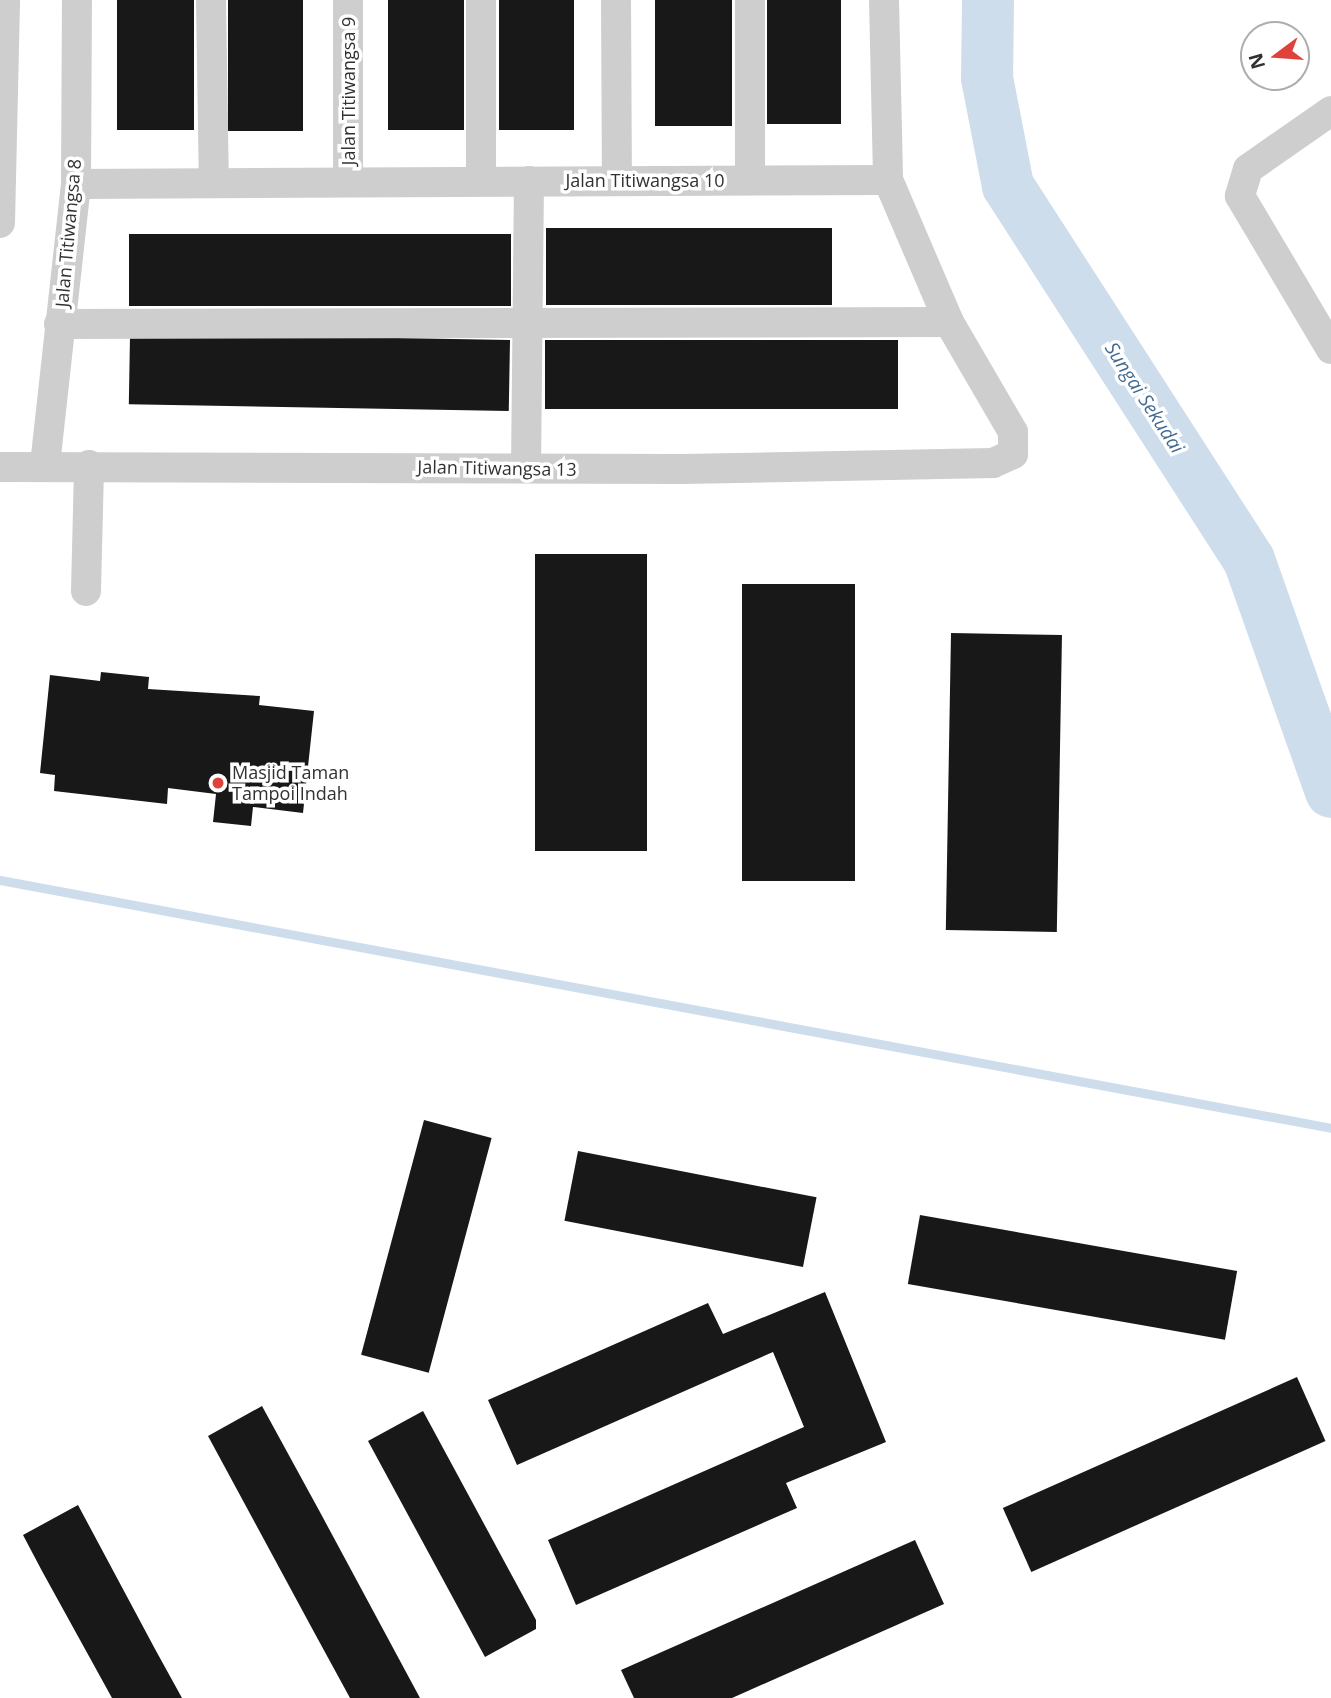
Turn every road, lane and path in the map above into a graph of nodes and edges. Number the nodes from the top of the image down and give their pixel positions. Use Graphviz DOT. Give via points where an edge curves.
graph roads {
  1 [pos="5,0"];
  2 [pos="77,0"];
  3 [pos="211,0"];
  4 [pos="348,0"];
  5 [pos="481,0"];
  6 [pos="615,0"];
  7 [pos="750,0"];
  8 [pos="884,0"];
  9 [pos="1331,111"];
  10 [pos="481,180"];
  11 [pos="750,180"];
  12 [pos="888,180"];
  13 [pos="348,181"];
  14 [pos="529,181"];
  15 [pos="617,181"];
  16 [pos="214,182"];
  17 [pos="76,184"];
  18 [pos="0,223"];
  19 [pos="949,322"];
  20 [pos="60,324"];
  21 [pos="525,324"];
  22 [pos="1331,349"];
  23 [pos="45,465"];
  24 [pos="89,465"];
  25 [pos="0,467"];
  26 [pos="526,468"];
  27 [pos="86,591"];
  1 -- 18 [label="street"];
  2 -- 17 [label="street, Jalan Titiwangsa 8"];
  3 -- 16 [label="street"];
  4 -- 13 [label="street, Jalan Titiwangsa 9"];
  5 -- 10 [label="street"];
  6 -- 15 [label="street"];
  7 -- 11 [label="street"];
  8 -- 12 [label="street"];
  9 -- 22 [label="street" via="1248,169 1240,196"];
  10 -- 13 [label="street, Jalan Titiwangsa 10"];
  10 -- 14 [label="street, Jalan Titiwangsa 10"];
  11 -- 12 [label="street, Jalan Titiwangsa 10"];
  11 -- 15 [label="street, Jalan Titiwangsa 10"];
  12 -- 19 [label="street"];
  13 -- 16 [label="street, Jalan Titiwangsa 10"];
  14 -- 15 [label="street, Jalan Titiwangsa 10"];
  14 -- 21 [label="street"];
  16 -- 17 [label="street, Jalan Titiwangsa 10"];
  17 -- 20 [label="street, Jalan Titiwangsa 8"];
  19 -- 21 [label="street"];
  19 -- 26 [label="street, Jalan Titiwangsa 13" via="1013,432 1013,454 993,463"];
  20 -- 21 [label="street"];
  20 -- 23 [label="street, Jalan Titiwangsa 8"];
  21 -- 26 [label="street"];
  23 -- 24 [label="street, Jalan Titiwangsa 13"];
  23 -- 25 [label="street, Jalan Titiwangsa 13"];
  24 -- 26 [label="street, Jalan Titiwangsa 13"];
  24 -- 27 [label="street"];
}
